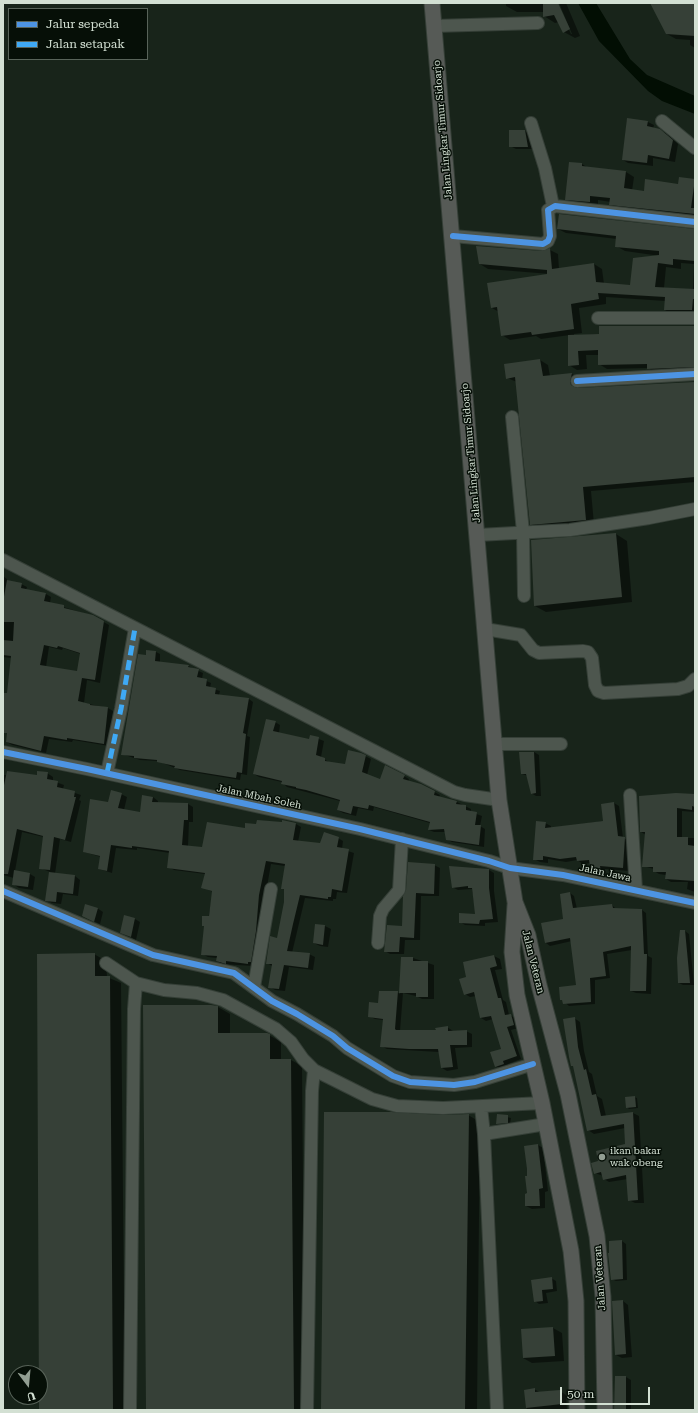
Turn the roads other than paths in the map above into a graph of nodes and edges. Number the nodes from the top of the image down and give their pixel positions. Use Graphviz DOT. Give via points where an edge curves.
graph roads {
  1 [pos="432,3"];
  2 [pos="538,23"];
  3 [pos="434,26"];
  4 [pos="662,121"];
  5 [pos="531,123"];
  6 [pos="695,148"];
  7 [pos="553,206"];
  8 [pos="695,222"];
  9 [pos="453,236"];
  10 [pos="598,318"];
  11 [pos="695,318"];
  12 [pos="695,374"];
  13 [pos="577,381"];
  14 [pos="512,417"];
  15 [pos="695,509"];
  16 [pos="523,532"];
  17 [pos="478,535"];
  18 [pos="3,560"];
  19 [pos="524,596"];
  20 [pos="135,628"];
  21 [pos="485,630"];
  22 [pos="695,679"];
  23 [pos="495,744"];
  24 [pos="561,744"];
  25 [pos="3,752"];
  26 [pos="107,773"];
  27 [pos="630,795"];
  28 [pos="499,800"];
  29 [pos="402,839"];
  30 [pos="510,868"];
  31 [pos="271,889"];
  32 [pos="636,890"];
  33 [pos="3,891"];
  34 [pos="516,902"];
  35 [pos="695,903"];
  36 [pos="378,943"];
  37 [pos="106,963"];
  38 [pos="136,983"];
  39 [pos="254,987"];
  40 [pos="533,1064"];
  41 [pos="314,1070"];
  42 [pos="542,1103"];
  43 [pos="481,1107"];
  44 [pos="546,1124"];
  45 [pos="484,1134"];
  46 [pos="130,1410"];
  47 [pos="307,1410"];
  48 [pos="497,1410"];
  49 [pos="577,1410"];
  50 [pos="605,1410"];
  1 -- 3 [label="main road, Jalan Lingkar Timur Sidoarjo"];
  2 -- 3 [label="street"];
  3 -- 9 [label="main road, Jalan Lingkar Timur Sidoarjo"];
  4 -- 6 [label="street"];
  5 -- 7 [label="street" via="546,168"];
  7 -- 8 [label="street"];
  7 -- 9 [label="street" via="548,210 550,239 543,244"];
  9 -- 17 [label="main road, Jalan Lingkar Timur Sidoarjo"];
  10 -- 11 [label="street"];
  12 -- 13 [label="street"];
  14 -- 16 [label="street"];
  15 -- 16 [label="street" via="570,530"];
  16 -- 17 [label="street"];
  16 -- 19 [label="street"];
  17 -- 21 [label="main road, Jalan Lingkar Timur Sidoarjo"];
  18 -- 20 [label="street"];
  20 -- 26 [label="street"];
  20 -- 28 [label="street" via="454,792"];
  21 -- 22 [label="street" via="521,635 533,650 539,653 588,652 592,658 595,685 598,691 604,693 678,688 688,686"];
  21 -- 23 [label="main road, Jalan Lingkar Timur Sidoarjo"];
  23 -- 24 [label="street"];
  23 -- 28 [label="main road, Jalan Lingkar Timur Sidoarjo"];
  25 -- 26 [label="street, Jalan Mbah Soleh"];
  26 -- 29 [label="street, Jalan Mbah Soleh"];
  27 -- 32 [label="street"];
  28 -- 30 [label="main road, Jalan Lingkar Timur Sidoarjo"];
  29 -- 30 [label="street, Jalan Mbah Soleh"];
  29 -- 36 [label="street" via="399,890 383,909 379,921"];
  30 -- 32 [label="street, Jalan Jawa" via="563,875"];
  30 -- 34 [label="main road, Jalan Lingkar Timur Sidoarjo"];
  31 -- 39 [label="street"];
  32 -- 35 [label="street, Jalan Jawa"];
  33 -- 39 [label="street" via="153,955 234,973"];
  34 -- 40 [label="main road, Jalan Veteran" via="513,958 517,995"];
  34 -- 50 [label="main road, Jalan Veteran" via="528,935 568,1094 597,1236 603,1298"];
  37 -- 38 [label="street"];
  38 -- 41 [label="street" via="223,1000 276,1029 291,1042"];
  38 -- 46 [label="street"];
  39 -- 40 [label="street" via="272,1001 333,1036 347,1048 393,1076 410,1082 454,1085 475,1082"];
  40 -- 42 [label="main road, Jalan Veteran"];
  41 -- 43 [label="street" via="355,1092 397,1106"];
  41 -- 47 [label="street"];
  42 -- 43 [label="street"];
  42 -- 44 [label="main road, Jalan Veteran"];
  43 -- 45 [label="street"];
  44 -- 45 [label="street"];
  44 -- 49 [label="main road, Jalan Veteran" via="566,1223 574,1279"];
  45 -- 48 [label="street"];
}
